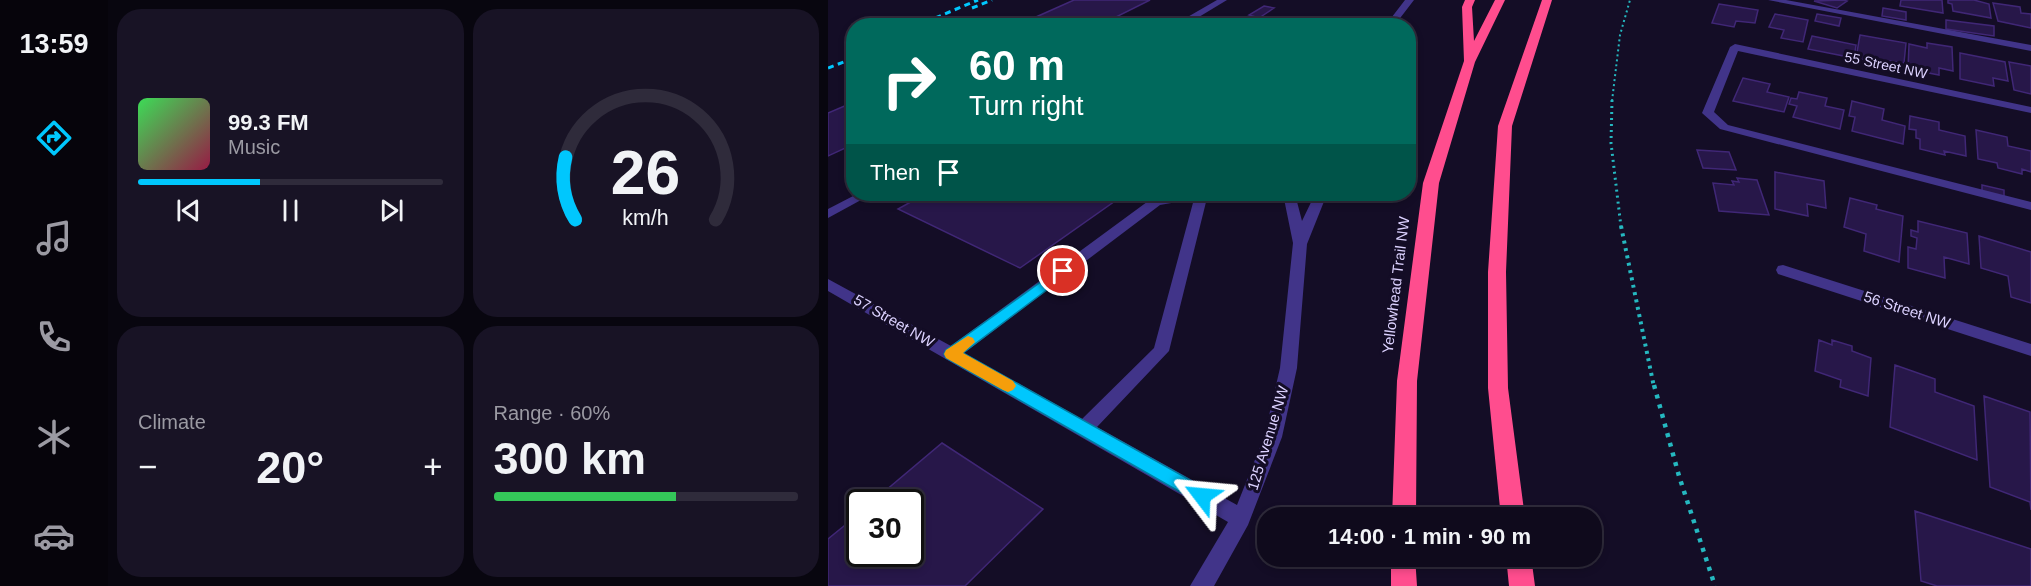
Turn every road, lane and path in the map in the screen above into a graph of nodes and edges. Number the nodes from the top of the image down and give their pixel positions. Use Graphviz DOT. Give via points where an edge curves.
graph roads {
  1 [pos="1223,0"];
  2 [pos="1410,0"];
  3 [pos="1470,0"];
  4 [pos="1500,0"];
  5 [pos="1547,0"];
  6 [pos="1630,0"];
  7 [pos="1772,0"];
  8 [pos="1190,18"];
  9 [pos="1395,18"];
  10 [pos="2031,48"];
  11 [pos="1469,62"];
  12 [pos="2031,110"];
  13 [pos="853,201"];
  14 [pos="1162,201"];
  15 [pos="1198,201"];
  16 [pos="1291,201"];
  17 [pos="1318,201"];
  18 [pos="2031,206"];
  19 [pos="828,214"];
  20 [pos="1300,243"];
  21 [pos="1783,270"];
  22 [pos="828,284"];
  23 [pos="2031,350"];
  24 [pos="951,354"];
  25 [pos="1084,429"];
  26 [pos="1404,507"];
  27 [pos="1512,507"];
  28 [pos="1241,518"];
  29 [pos="1403,567"];
  30 [pos="1519,567"];
  31 [pos="1201,586"];
  32 [pos="1404,586"];
  33 [pos="1522,586"];
  34 [pos="1715,586"];
  1 -- 8 [label="street"];
  2 -- 9 [label="street"];
  3 -- 11 [label="highway"];
  4 -- 11 [label="highway, Yellowhead Trail NW"];
  5 -- 27 [label="highway" via="1505,126 1497,272 1498,388"];
  6 -- 34 [label="path" via="1613,75 1611,130 1620,228 1647,365"];
  7 -- 10 [label="street"];
  11 -- 26 [label="highway, Yellowhead Trail NW" via="1431,183 1407,381"];
  12 -- 18 [label="street, 55 Street NW" via="1735,47 1707,113 1724,127"];
  13 -- 19 [label="street"];
  14 -- 24 [label="street"];
  15 -- 25 [label="street" via="1161,351"];
  16 -- 20 [label="street, 125 Avenue NW"];
  17 -- 20 [label="street, 125 Avenue NW"];
  20 -- 28 [label="street, 125 Avenue NW" via="1286,386 1262,466"];
  21 -- 23 [label="street, 56 Street NW"];
  22 -- 24 [label="street, 57 Street NW"];
  24 -- 25 [label="street, 57 Street NW"];
  25 -- 28 [label="street, 57 Street NW"];
  28 -- 31 [label="street, 125 Avenue NW"];
  29 -- 32 [label="highway"];
  30 -- 33 [label="highway"];
}
